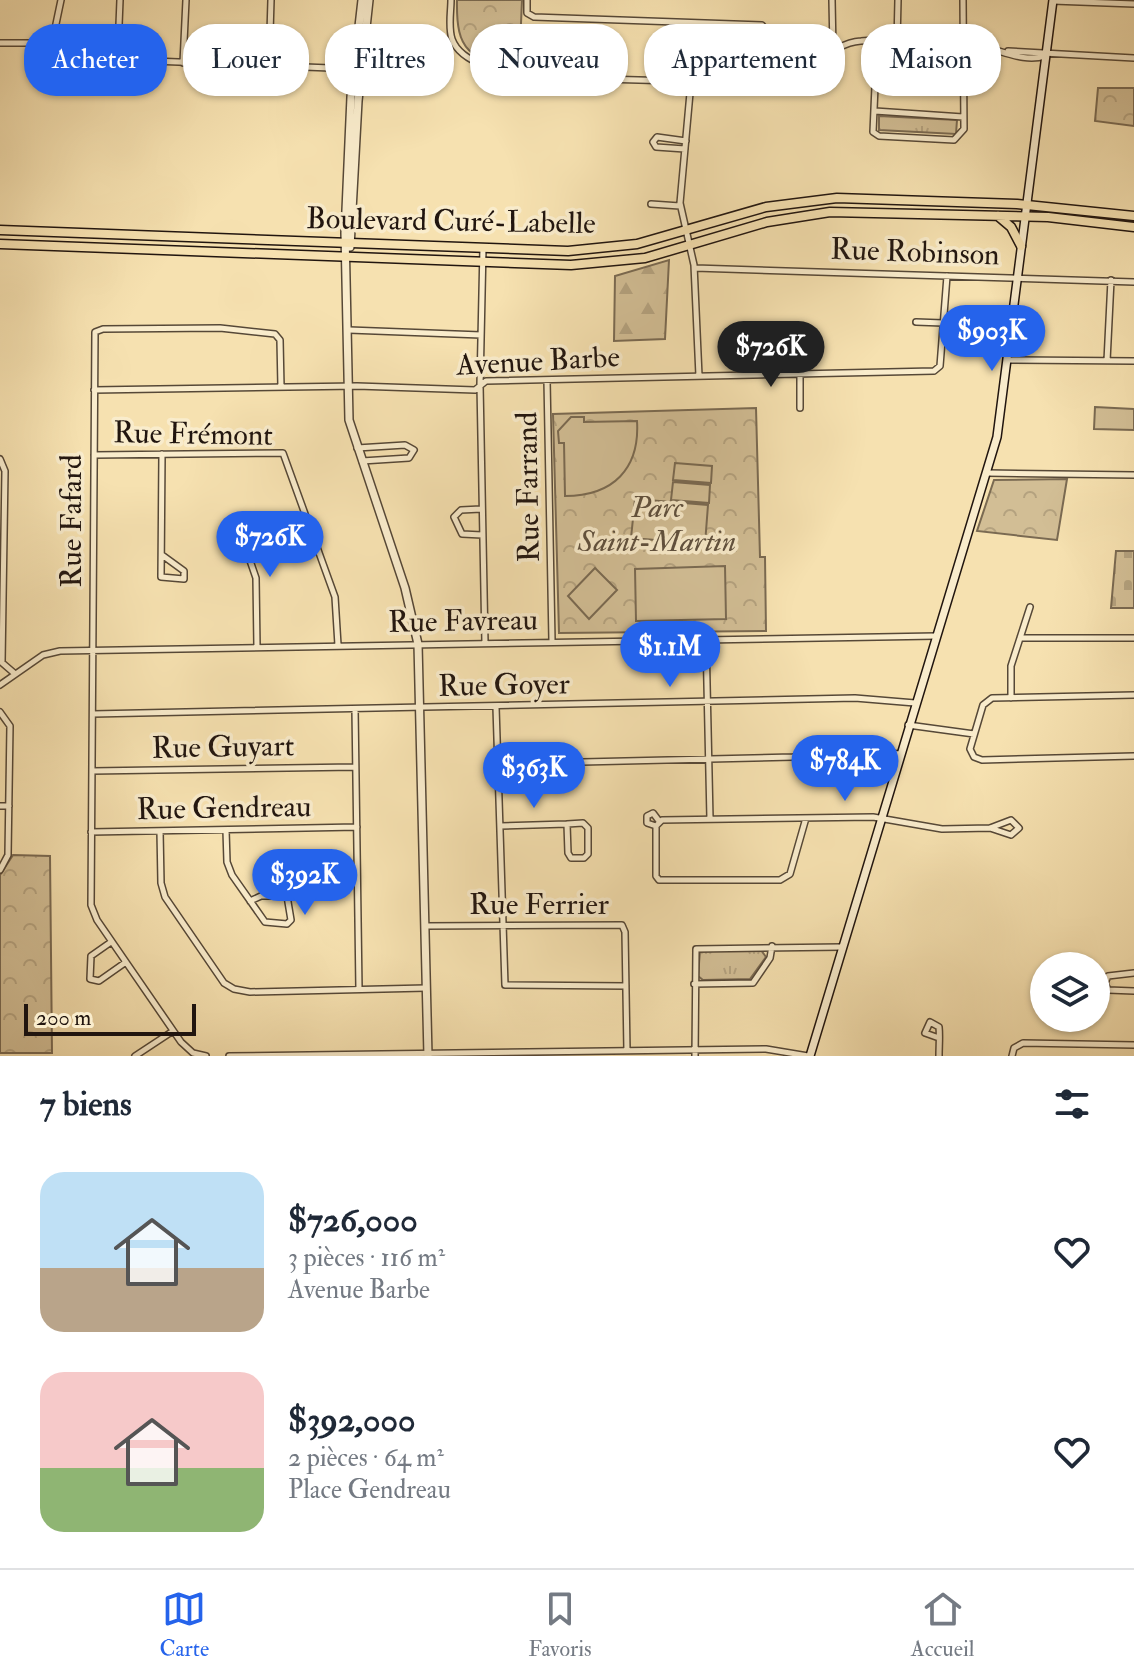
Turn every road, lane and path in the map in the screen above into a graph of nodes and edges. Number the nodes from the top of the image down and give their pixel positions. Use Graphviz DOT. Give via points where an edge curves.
graph roads {
  1 [pos="61,0"];
  2 [pos="120,0"];
  3 [pos="186,0"];
  4 [pos="271,0"];
  5 [pos="362,0"];
  6 [pos="369,0"];
  7 [pos="451,0"];
  8 [pos="527,0"];
  9 [pos="832,0"];
  10 [pos="898,0"];
  11 [pos="963,0"];
  12 [pos="1053,0"];
  13 [pos="1134,4"];
  14 [pos="185,24"];
  15 [pos="270,24"];
  16 [pos="361,24"];
  17 [pos="365,24"];
  18 [pos="741,24"];
  19 [pos="831,24"];
  20 [pos="897,24"];
  21 [pos="964,24"];
  22 [pos="0,43"];
  23 [pos="1001,50"];
  24 [pos="1046,55"];
  25 [pos="1134,58"];
  26 [pos="183,63"];
  27 [pos="644,80"];
  28 [pos="357,96"];
  29 [pos="690,96"];
  30 [pos="875,96"];
  31 [pos="963,96"];
  32 [pos="875,111"];
  33 [pos="963,117"];
  34 [pos="686,141"];
  35 [pos="685,149"];
  36 [pos="651,204"];
  37 [pos="1027,205"];
  38 [pos="680,206"];
  39 [pos="997,216"];
  40 [pos="1025,216"];
  41 [pos="1134,216"];
  42 [pos="1134,227"];
  43 [pos="0,230"];
  44 [pos="686,231"];
  45 [pos="162,236"];
  46 [pos="349,243"];
  47 [pos="0,244"];
  48 [pos="690,246"];
  49 [pos="1021,246"];
  50 [pos="483,248"];
  51 [pos="151,250"];
  52 [pos="348,257"];
  53 [pos="483,262"];
  54 [pos="695,268"];
  55 [pos="947,276"];
  56 [pos="1017,278"];
  57 [pos="1111,280"];
  58 [pos="1134,282"];
  59 [pos="916,322"];
  60 [pos="943,323"];
  61 [pos="349,330"];
  62 [pos="481,335"];
  63 [pos="1009,360"];
  64 [pos="1107,361"];
  65 [pos="1134,361"];
  66 [pos="800,374"];
  67 [pos="699,376"];
  68 [pos="547,380"];
  69 [pos="480,385"];
  70 [pos="349,386"];
  71 [pos="281,387"];
  72 [pos="94,390"];
  73 [pos="800,408"];
  74 [pos="356,449"];
  75 [pos="162,454"];
  76 [pos="94,455"];
  77 [pos="0,459"];
  78 [pos="361,461"];
  79 [pos="987,473"];
  80 [pos="1134,475"];
  81 [pos="481,509"];
  82 [pos="236,520"];
  83 [pos="482,535"];
  84 [pos="162,555"];
  85 [pos="1030,607"];
  86 [pos="936,636"];
  87 [pos="1020,638"];
  88 [pos="1134,638"];
  89 [pos="706,639"];
  90 [pos="552,641"];
  91 [pos="485,643"];
  92 [pos="418,644"];
  93 [pos="338,645"];
  94 [pos="257,647"];
  95 [pos="92,651"];
  96 [pos="1,662"];
  97 [pos="14,673"];
  98 [pos="0,685"];
  99 [pos="1134,695"];
  100 [pos="1011,698"];
  101 [pos="707,703"];
  102 [pos="915,703"];
  103 [pos="496,707"];
  104 [pos="422,708"];
  105 [pos="355,709"];
  106 [pos="0,712"];
  107 [pos="92,714"];
  108 [pos="908,725"];
  109 [pos="974,734"];
  110 [pos="900,754"];
  111 [pos="1134,756"];
  112 [pos="709,759"];
  113 [pos="499,764"];
  114 [pos="355,767"];
  115 [pos="92,771"];
  116 [pos="0,806"];
  117 [pos="9,806"];
  118 [pos="806,818"];
  119 [pos="880,818"];
  120 [pos="710,819"];
  121 [pos="567,824"];
  122 [pos="501,826"];
  123 [pos="357,827"];
  124 [pos="990,828"];
  125 [pos="226,830"];
  126 [pos="160,831"];
  127 [pos="91,832"];
  128 [pos="0,870"];
  129 [pos="250,901"];
  130 [pos="503,925"];
  131 [pos="426,926"];
  132 [pos="111,942"];
  133 [pos="772,946"];
  134 [pos="841,947"];
  135 [pos="126,962"];
  136 [pos="1134,973"];
  137 [pos="694,984"];
  138 [pos="626,986"];
  139 [pos="427,988"];
  140 [pos="359,989"];
  141 [pos="1134,991"];
  142 [pos="173,1031"];
  143 [pos="939,1038"];
  144 [pos="1134,1045"];
  145 [pos="627,1051"];
  146 [pos="695,1053"];
  147 [pos="428,1054"];
  148 [pos="135,1056"];
  149 [pos="206,1056"];
  150 [pos="229,1056"];
  151 [pos="809,1056"];
  152 [pos="939,1056"];
  153 [pos="1012,1056"];
  1 -- 22 [label="street" via="52,43"];
  2 -- 26 [label="street" via="117,48 122,58"];
  3 -- 14 [label="street"];
  4 -- 15 [label="street"];
  5 -- 16 [label="street"];
  6 -- 17 [label="street"];
  7 -- 27 [label="street" via="455,45 497,69 536,77"];
  8 -- 18 [label="street" via="528,14"];
  9 -- 19 [label="street"];
  10 -- 20 [label="street"];
  11 -- 21 [label="street"];
  12 -- 13 [label="street"];
  12 -- 24 [label="street"];
  23 -- 24 [label="street" via="1033,60"];
  24 -- 25 [label="street"];
  24 -- 37 [label="street"];
  28 -- 46 [label="street"];
  29 -- 34 [label="street"];
  30 -- 32 [label="street"];
  31 -- 33 [label="street"];
  32 -- 33 [label="street"];
  32 -- 33 [label="street" via="873,132 879,136 954,140 964,129"];
  34 -- 35 [label="street"];
  34 -- 35 [label="street" via="657,137 653,143"];
  35 -- 38 [label="street"];
  36 -- 38 [label="street"];
  37 -- 40 [label="street"];
  37 -- 41 [label="main road, Boulevard Curé-Labelle"];
  37 -- 44 [label="main road, Boulevard Curé-Labelle" via="828,199 766,207"];
  38 -- 44 [label="street"];
  39 -- 40 [label="main road, Boulevard Curé-Labelle"];
  39 -- 48 [label="main road, Boulevard Curé-Labelle" via="830,212 767,222"];
  39 -- 49 [label="main road" via="1011,227"];
  40 -- 42 [label="main road, Boulevard Curé-Labelle"];
  40 -- 49 [label="street"];
  43 -- 45 [label="main road, Boulevard Curé-Labelle"];
  44 -- 48 [label="street"];
  44 -- 50 [label="main road, Boulevard Curé-Labelle" via="594,250"];
  45 -- 46 [label="main road, Boulevard Curé-Labelle"];
  45 -- 51 [label="main road"];
  46 -- 50 [label="main road, Boulevard Curé-Labelle"];
  46 -- 52 [label="street"];
  47 -- 51 [label="main road, Boulevard Curé-Labelle"];
  48 -- 53 [label="main road, Boulevard Curé-Labelle" via="597,264"];
  48 -- 54 [label="street"];
  49 -- 56 [label="street"];
  50 -- 53 [label="street"];
  51 -- 52 [label="main road, Boulevard Curé-Labelle"];
  52 -- 53 [label="main road, Boulevard Curé-Labelle"];
  52 -- 61 [label="street"];
  53 -- 62 [label="street"];
  54 -- 55 [label="street, Rue Robinson"];
  54 -- 67 [label="street"];
  55 -- 56 [label="street, Rue Robinson"];
  55 -- 60 [label="street, Avenue Barbe"];
  56 -- 57 [label="street, Rue Robinson"];
  56 -- 63 [label="street"];
  57 -- 58 [label="street, Rue Robinson"];
  57 -- 64 [label="street"];
  59 -- 60 [label="street"];
  60 -- 66 [label="street, Avenue Barbe" via="936,370"];
  61 -- 62 [label="street"];
  61 -- 70 [label="street"];
  62 -- 69 [label="street"];
  63 -- 64 [label="street"];
  63 -- 79 [label="street"];
  64 -- 65 [label="street"];
  66 -- 67 [label="street, Avenue Barbe"];
  66 -- 73 [label="street"];
  67 -- 68 [label="street, Avenue Barbe"];
  68 -- 69 [label="street, Avenue Barbe"];
  68 -- 90 [label="street, Rue Farrand"];
  69 -- 70 [label="street, Avenue Barbe" via="475,390"];
  69 -- 81 [label="street"];
  70 -- 71 [label="street, Avenue Barbe"];
  70 -- 74 [label="street"];
  71 -- 72 [label="street, Avenue Barbe"];
  71 -- 72 [label="street, Rue Fafard" via="280,340 275,334 220,328 103,329 95,333"];
  72 -- 76 [label="street, Rue Fafard"];
  74 -- 78 [label="street"];
  74 -- 78 [label="street" via="405,445 414,450 409,458"];
  75 -- 76 [label="street, Rue Frémont"];
  75 -- 84 [label="street"];
  75 -- 93 [label="street, Rue Frémont" via="283,453 335,597"];
  76 -- 95 [label="street, Rue Fafard"];
  77 -- 96 [label="street" via="5,467"];
  78 -- 92 [label="street" via="405,588"];
  79 -- 80 [label="street"];
  79 -- 86 [label="street"];
  81 -- 83 [label="street"];
  81 -- 83 [label="street" via="461,510 454,517 462,534"];
  82 -- 94 [label="street" via="256,578"];
  83 -- 91 [label="street"];
  84 -- 84 [label="street" via="161,578 184,579 184,571"];
  85 -- 87 [label="street"];
  86 -- 89 [label="street, Rue Favreau"];
  86 -- 102 [label="street"];
  87 -- 88 [label="street"];
  87 -- 100 [label="street" via="1011,666"];
  89 -- 90 [label="street, Rue Favreau"];
  89 -- 101 [label="street"];
  90 -- 91 [label="street, Rue Favreau"];
  91 -- 92 [label="street, Rue Favreau"];
  92 -- 93 [label="street, Rue Favreau"];
  92 -- 104 [label="street"];
  93 -- 94 [label="street, Rue Favreau"];
  94 -- 95 [label="street, Rue Favreau"];
  95 -- 97 [label="street, Rue Favreau" via="50,652"];
  95 -- 107 [label="street, Rue Fafard"];
  96 -- 97 [label="street"];
  97 -- 98 [label="street, Rue Favreau"];
  99 -- 100 [label="street"];
  100 -- 109 [label="street" via="986,701"];
  101 -- 102 [label="street, Rue Goyer" via="859,698"];
  101 -- 103 [label="street, Rue Goyer"];
  101 -- 112 [label="street"];
  102 -- 108 [label="street"];
  103 -- 104 [label="street, Rue Goyer"];
  103 -- 113 [label="street"];
  104 -- 105 [label="street, Rue Goyer"];
  104 -- 131 [label="street"];
  105 -- 107 [label="street, Rue Goyer"];
  105 -- 114 [label="street"];
  106 -- 117 [label="street" via="10,726"];
  107 -- 115 [label="street, Rue Fafard"];
  108 -- 109 [label="street"];
  108 -- 110 [label="street"];
  109 -- 111 [label="street" via="971,754 982,760"];
  110 -- 112 [label="street" via="846,749 793,757"];
  110 -- 119 [label="street"];
  112 -- 113 [label="street"];
  112 -- 120 [label="street"];
  113 -- 122 [label="street"];
  114 -- 115 [label="street, Rue Guyart"];
  114 -- 123 [label="street"];
  115 -- 127 [label="street, Rue Fafard"];
  116 -- 117 [label="street"];
  117 -- 128 [label="street" via="8,855"];
  118 -- 119 [label="street"];
  118 -- 120 [label="street"];
  118 -- 120 [label="street" via="786,878 659,880 658,823"];
  119 -- 124 [label="street" via="926,829"];
  119 -- 134 [label="street"];
  121 -- 121 [label="street" via="568,855 586,858 588,826"];
  121 -- 122 [label="street"];
  122 -- 130 [label="street"];
  123 -- 125 [label="street, Rue Gendreau"];
  123 -- 140 [label="street"];
  124 -- 124 [label="street" via="1012,835 1019,828 1010,820"];
  125 -- 126 [label="street, Rue Gendreau"];
  125 -- 129 [label="street" via="229,869"];
  126 -- 127 [label="street, Rue Gendreau"];
  126 -- 140 [label="street" via="163,892 227,985 250,992"];
  127 -- 132 [label="street, Rue Fafard" via="91,905"];
  129 -- 129 [label="street" via="266,923 291,920 287,896"];
  130 -- 131 [label="street, Rue Ferrier"];
  130 -- 138 [label="street, Rue Ferrier" via="620,924 625,932"];
  130 -- 138 [label="street" via="508,988"];
  131 -- 139 [label="street"];
  132 -- 135 [label="street, Rue Fafard"];
  132 -- 135 [label="street" via="91,956 90,979 99,981"];
  133 -- 134 [label="street"];
  133 -- 137 [label="street" via="753,983"];
  133 -- 137 [label="street" via="699,947 694,954"];
  134 -- 151 [label="street"];
  135 -- 142 [label="street, Rue Fafard"];
  136 -- 141 [label="street" via="1108,976 1105,983 1108,990"];
  137 -- 146 [label="street"];
  138 -- 145 [label="street, Rue Ferrier"];
  139 -- 140 [label="street"];
  139 -- 147 [label="street"];
  142 -- 148 [label="street"];
  142 -- 149 [label="street, Rue Fafard" via="189,1051"];
  143 -- 152 [label="street"];
  144 -- 153 [label="street" via="1023,1043"];
  145 -- 146 [label="street"];
  145 -- 147 [label="street"];
  146 -- 151 [label="street" via="771,1049"];
  147 -- 150 [label="street"];
}
